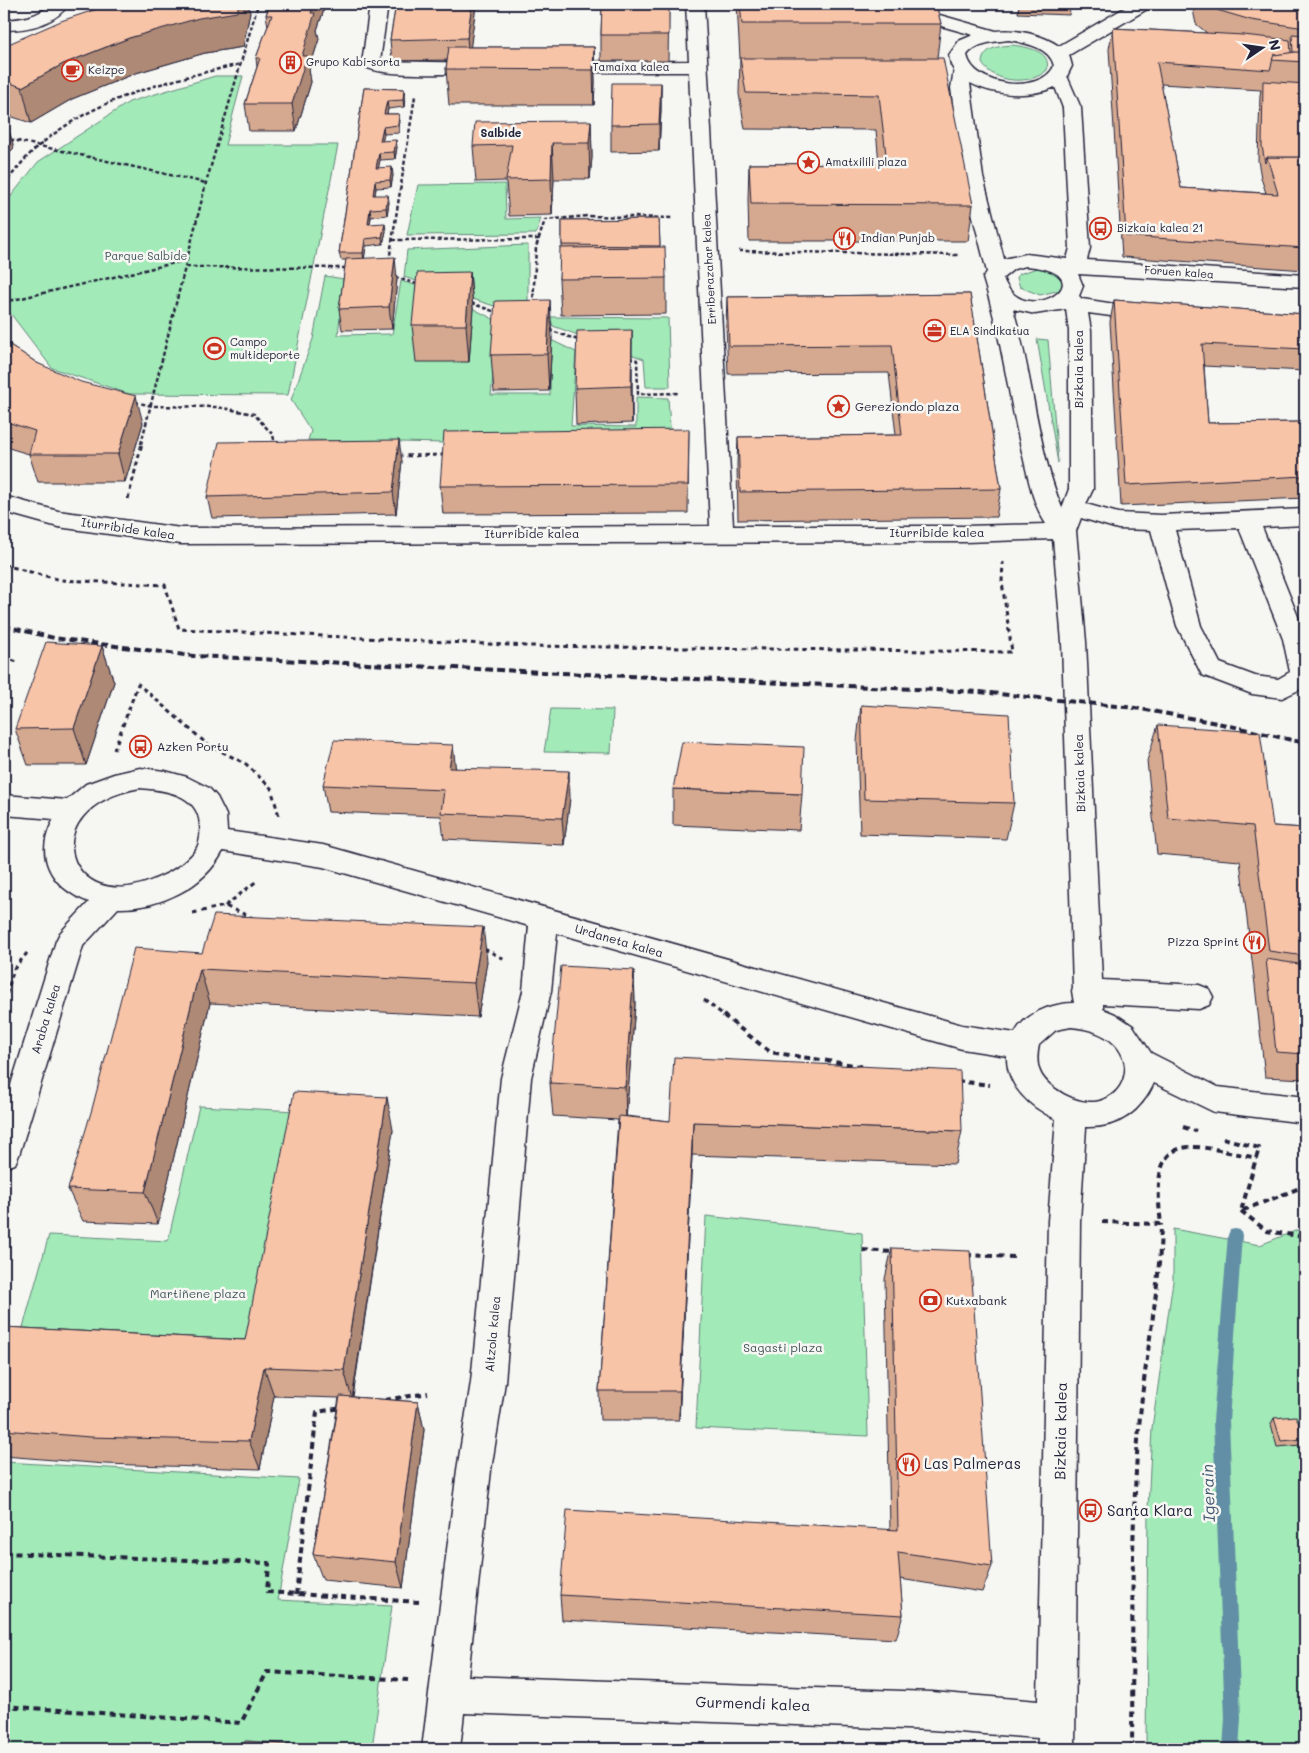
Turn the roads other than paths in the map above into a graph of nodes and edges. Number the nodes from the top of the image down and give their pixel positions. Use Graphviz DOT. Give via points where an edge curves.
graph roads {
  1 [pos="60,4"];
  2 [pos="378,4"];
  3 [pos="695,4"];
  4 [pos="884,4"];
  5 [pos="1143,4"];
  6 [pos="934,20"];
  7 [pos="4,25"];
  8 [pos="1097,30"];
  9 [pos="994,36"];
  10 [pos="1037,41"];
  11 [pos="961,49"];
  12 [pos="1058,54"];
  13 [pos="699,66"];
  14 [pos="502,68"];
  15 [pos="541,68"];
  16 [pos="963,71"];
  17 [pos="1058,76"];
  18 [pos="1065,267"];
  19 [pos="1305,281"];
  20 [pos="998,282"];
  21 [pos="1069,301"];
  22 [pos="1170,316"];
  23 [pos="4,504"];
  24 [pos="1305,517"];
  25 [pos="1248,519"];
  26 [pos="1070,520"];
  27 [pos="1162,523"];
  28 [pos="722,534"];
  29 [pos="4,805"];
  30 [pos="72,810"];
  31 [pos="214,839"];
  32 [pos="111,896"];
  33 [pos="544,920"];
  34 [pos="1198,997"];
  35 [pos="1088,1004"];
  36 [pos="1023,1046"];
  37 [pos="1140,1061"];
  38 [pos="1305,1110"];
  39 [pos="1072,1112"];
  40 [pos="4,1155"];
  41 [pos="448,1694"];
  42 [pos="1057,1735"];
  43 [pos="441,1749"];
  1 -- 7 [label="street" via="43,18"];
  2 -- 14 [label="street" via="372,64 382,68"];
  3 -- 13 [label="street, Erriberazahar kalea"];
  4 -- 6 [label="street"];
  5 -- 8 [label="street"];
  6 -- 9 [label="street"];
  6 -- 11 [label="street" via="954,37"];
  8 -- 10 [label="street"];
  8 -- 12 [label="street"];
  9 -- 10 [label="street" via="1009,35"];
  9 -- 11 [label="street" via="979,38"];
  10 -- 12 [label="street" via="1050,46"];
  11 -- 16 [label="street, Bizkaia kalea" via="957,56"];
  12 -- 17 [label="street" via="1062,69"];
  13 -- 15 [label="street, Tamaixa kalea"];
  13 -- 28 [label="street, Erriberazahar kalea"];
  16 -- 17 [label="street" via="972,79 1003,88 1035,87"];
  16 -- 20 [label="street, Bizkaia kalea" via="960,88 973,178"];
  17 -- 18 [label="street" via="1072,108 1080,248"];
  18 -- 19 [label="street, Foruen kalea"];
  18 -- 20 [label="street" via="1026,260 1014,262"];
  18 -- 21 [label="street" via="1073,288"];
  20 -- 21 [label="street" via="1016,303 1027,306"];
  20 -- 26 [label="street, Bizkaia kalea" via="1022,407 1042,488 1053,516"];
  21 -- 22 [label="street" via="1124,313"];
  21 -- 26 [label="street, Bizkaia kalea" via="1080,332 1081,490"];
  23 -- 28 [label="street, Iturribide kalea" via="58,519 181,536"];
  24 -- 25 [label="street, Iturribide kalea"];
  25 -- 27 [label="street, Iturribide kalea"];
  25 -- 27 [label="street" via="1295,639 1304,676 1282,689 1252,685 1211,669 1189,626"];
  26 -- 27 [label="street, Iturribide kalea"];
  26 -- 28 [label="street, Iturribide kalea" via="965,534"];
  26 -- 35 [label="street, Bizkaia kalea"];
  29 -- 30 [label="street"];
  30 -- 31 [label="street" via="90,794 114,783 165,778 187,786 211,808"];
  30 -- 32 [label="street" via="61,828 57,846 60,864 71,879 88,890"];
  31 -- 32 [label="street" via="204,859 193,870 164,889 138,896"];
  31 -- 33 [label="street, Urdaneta kalea" via="323,856"];
  32 -- 40 [label="street, Araba kalea" via="70,941"];
  33 -- 36 [label="street, Urdaneta kalea" via="962,1037"];
  33 -- 41 [label="street, Altzola kalea" via="538,991 516,1078 488,1382 474,1470"];
  34 -- 35 [label="street"];
  35 -- 36 [label="street" via="1071,1015 1055,1017 1041,1024 1030,1033"];
  35 -- 37 [label="street" via="1133,1046"];
  36 -- 39 [label="street" via="1022,1061 1031,1085 1053,1105"];
  37 -- 38 [label="street" via="1214,1099"];
  37 -- 39 [label="street" via="1141,1077 1125,1104 1091,1115"];
  39 -- 42 [label="street, Bizkaia kalea" via="1064,1221"];
  41 -- 42 [label="street, Gurmendi kalea" via="932,1711"];
  41 -- 43 [label="street, Altzola kalea"];
}
